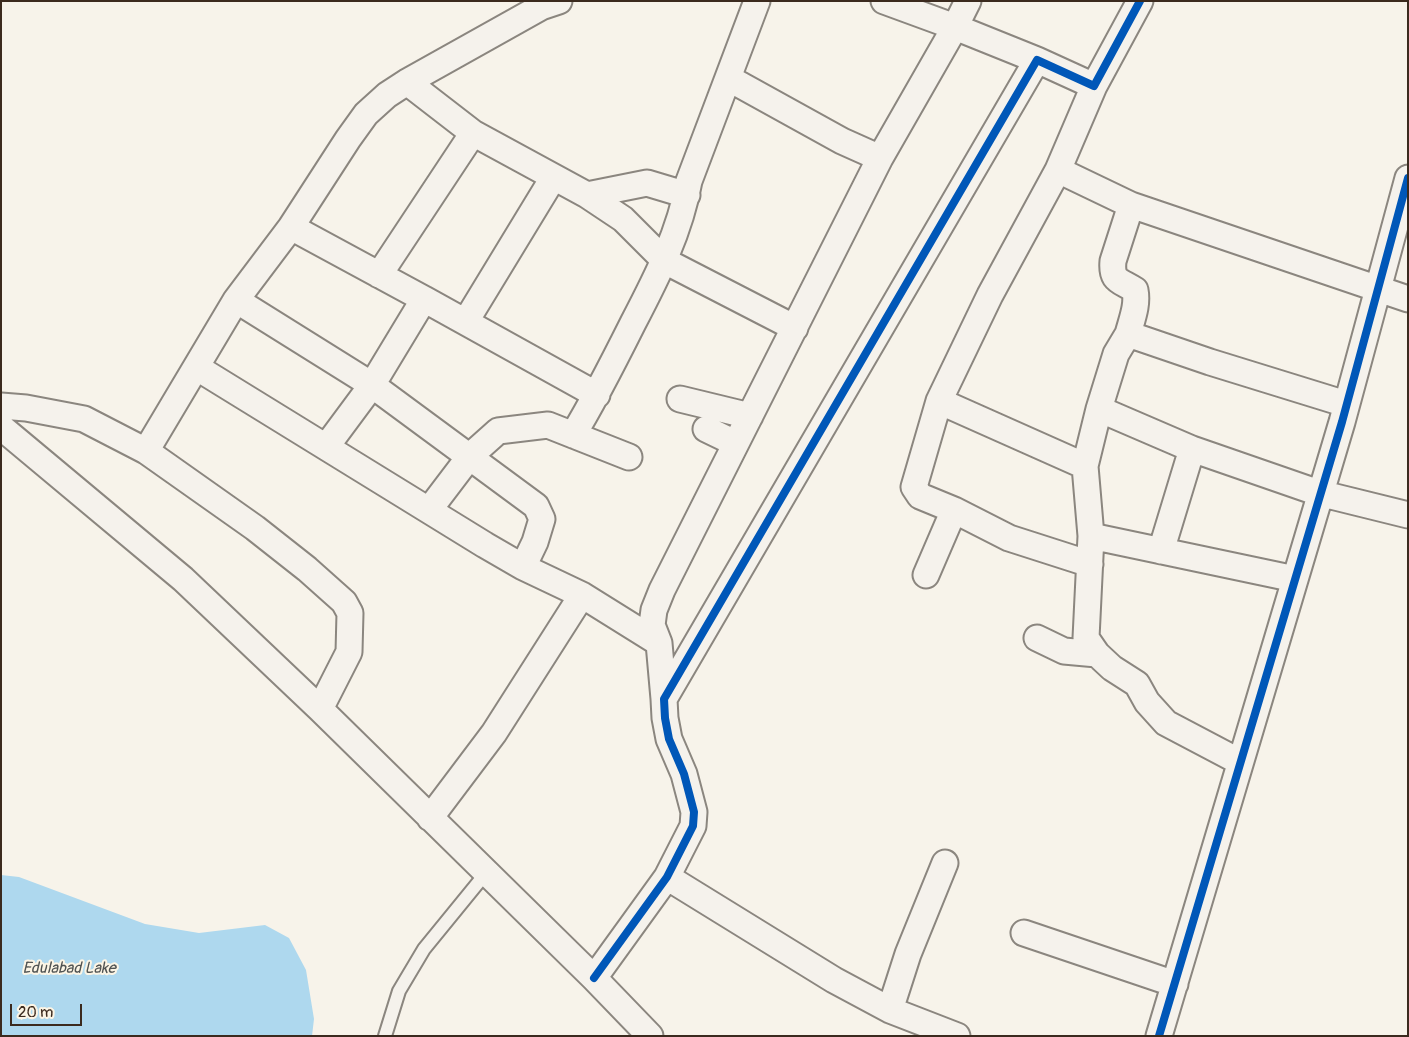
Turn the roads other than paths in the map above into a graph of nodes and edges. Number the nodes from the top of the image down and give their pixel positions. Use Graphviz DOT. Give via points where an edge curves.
graph roads {
  1 [pos="558,1"];
  2 [pos="757,1"];
  3 [pos="884,1"];
  4 [pos="968,1"];
  5 [pos="1140,1"];
  6 [pos="955,27"];
  7 [pos="1037,60"];
  8 [pos="728,78"];
  9 [pos="407,82"];
  10 [pos="1094,86"];
  11 [pos="472,133"];
  12 [pos="880,158"];
  13 [pos="1058,170"];
  14 [pos="553,178"];
  15 [pos="1408,178"];
  16 [pos="587,195"];
  17 [pos="687,195"];
  18 [pos="1132,205"];
  19 [pos="291,227"];
  20 [pos="665,261"];
  21 [pos="379,275"];
  22 [pos="1378,289"];
  23 [pos="424,299"];
  24 [pos="1408,299"];
  25 [pos="236,300"];
  26 [pos="466,321"];
  27 [pos="794,328"];
  28 [pos="1128,334"];
  29 [pos="196,367"];
  30 [pos="372,385"];
  31 [pos="597,395"];
  32 [pos="680,399"];
  33 [pos="939,401"];
  34 [pos="1346,404"];
  35 [pos="1,406"];
  36 [pos="1099,409"];
  37 [pos="750,416"];
  38 [pos="1,427"];
  39 [pos="706,429"];
  40 [pos="573,435"];
  41 [pos="735,443"];
  42 [pos="326,447"];
  43 [pos="1192,449"];
  44 [pos="146,451"];
  45 [pos="470,456"];
  46 [pos="629,457"];
  47 [pos="1085,466"];
  48 [pos="1319,493"];
  49 [pos="429,510"];
  50 [pos="954,510"];
  51 [pos="1408,515"];
  52 [pos="1091,536"];
  53 [pos="1161,551"];
  54 [pos="1090,564"];
  55 [pos="523,567"];
  56 [pos="926,575"];
  57 [pos="1295,579"];
  58 [pos="582,594"];
  59 [pos="1037,638"];
  60 [pos="659,643"];
  61 [pos="1097,654"];
  62 [pos="664,699"];
  63 [pos="320,709"];
  64 [pos="1240,762"];
  65 [pos="430,818"];
  66 [pos="945,863"];
  67 [pos="486,873"];
  68 [pos="667,877"];
  69 [pos="1024,933"];
  70 [pos="594,978"];
  71 [pos="1174,984"];
  72 [pos="890,1010"];
  73 [pos="385,1036"];
  74 [pos="650,1036"];
  75 [pos="957,1036"];
  76 [pos="1159,1036"];
  1 -- 9 [label="street" via="541,7"];
  2 -- 8 [label="street"];
  3 -- 6 [label="street"];
  4 -- 6 [label="street"];
  5 -- 10 [label="street"];
  6 -- 7 [label="street"];
  6 -- 12 [label="street"];
  7 -- 10 [label="street"];
  7 -- 62 [label="street"];
  8 -- 12 [label="street"];
  8 -- 17 [label="street"];
  9 -- 11 [label="street"];
  9 -- 19 [label="street" via="366,114"];
  10 -- 13 [label="street"];
  11 -- 14 [label="street"];
  11 -- 21 [label="street"];
  12 -- 27 [label="street"];
  13 -- 18 [label="street"];
  13 -- 33 [label="street" via="990,295"];
  14 -- 16 [label="street"];
  14 -- 26 [label="street"];
  15 -- 22 [label="street"];
  16 -- 17 [label="street" via="647,184"];
  16 -- 20 [label="street" via="624,219"];
  17 -- 20 [label="street"];
  18 -- 22 [label="street"];
  18 -- 28 [label="street" via="1112,270 1117,280 1135,290 1136,308"];
  19 -- 21 [label="street"];
  19 -- 25 [label="street"];
  20 -- 27 [label="street"];
  20 -- 31 [label="street"];
  21 -- 23 [label="street"];
  22 -- 24 [label="street"];
  22 -- 34 [label="street"];
  23 -- 26 [label="street"];
  23 -- 30 [label="street"];
  25 -- 29 [label="street"];
  25 -- 30 [label="street"];
  26 -- 31 [label="street"];
  27 -- 37 [label="street"];
  28 -- 34 [label="street"];
  28 -- 36 [label="street" via="1116,354"];
  29 -- 42 [label="street"];
  29 -- 44 [label="street"];
  30 -- 42 [label="street"];
  30 -- 45 [label="street"];
  31 -- 40 [label="street"];
  32 -- 37 [label="street"];
  33 -- 47 [label="street"];
  33 -- 50 [label="street" via="914,487 920,496"];
  34 -- 48 [label="street"];
  35 -- 44 [label="street" via="84,419"];
  36 -- 43 [label="street"];
  36 -- 47 [label="street"];
  37 -- 41 [label="street"];
  38 -- 63 [label="street" via="183,579"];
  39 -- 41 [label="street"];
  40 -- 45 [label="street" via="548,425 498,431"];
  40 -- 46 [label="street"];
  41 -- 60 [label="street" via="654,610 652,625"];
  42 -- 49 [label="street"];
  43 -- 48 [label="street"];
  43 -- 53 [label="street"];
  44 -- 63 [label="street" via="255,528 344,602 350,613 349,652"];
  45 -- 49 [label="street"];
  45 -- 55 [label="street" via="536,506 542,519"];
  47 -- 52 [label="street"];
  48 -- 51 [label="street"];
  48 -- 57 [label="street"];
  49 -- 55 [label="street"];
  50 -- 54 [label="street" via="1008,538"];
  50 -- 56 [label="street"];
  52 -- 53 [label="street"];
  52 -- 54 [label="street"];
  53 -- 57 [label="street"];
  54 -- 61 [label="street" via="1086,638"];
  55 -- 58 [label="street"];
  57 -- 64 [label="street"];
  58 -- 60 [label="street"];
  58 -- 65 [label="street" via="494,732"];
  59 -- 61 [label="street" via="1064,651"];
  60 -- 62 [label="street"];
  61 -- 64 [label="street" via="1137,684 1147,702 1166,722"];
  62 -- 68 [label="street" via="669,739 684,774 694,812 693,826"];
  63 -- 65 [label="street"];
  64 -- 71 [label="street"];
  65 -- 67 [label="street"];
  66 -- 72 [label="street" via="908,954"];
  67 -- 70 [label="street"];
  67 -- 73 [label="lane" via="424,949 399,991"];
  68 -- 70 [label="street"];
  68 -- 72 [label="street" via="834,980"];
  69 -- 71 [label="street"];
  70 -- 74 [label="street"];
  71 -- 76 [label="street"];
  72 -- 75 [label="street"];
}
